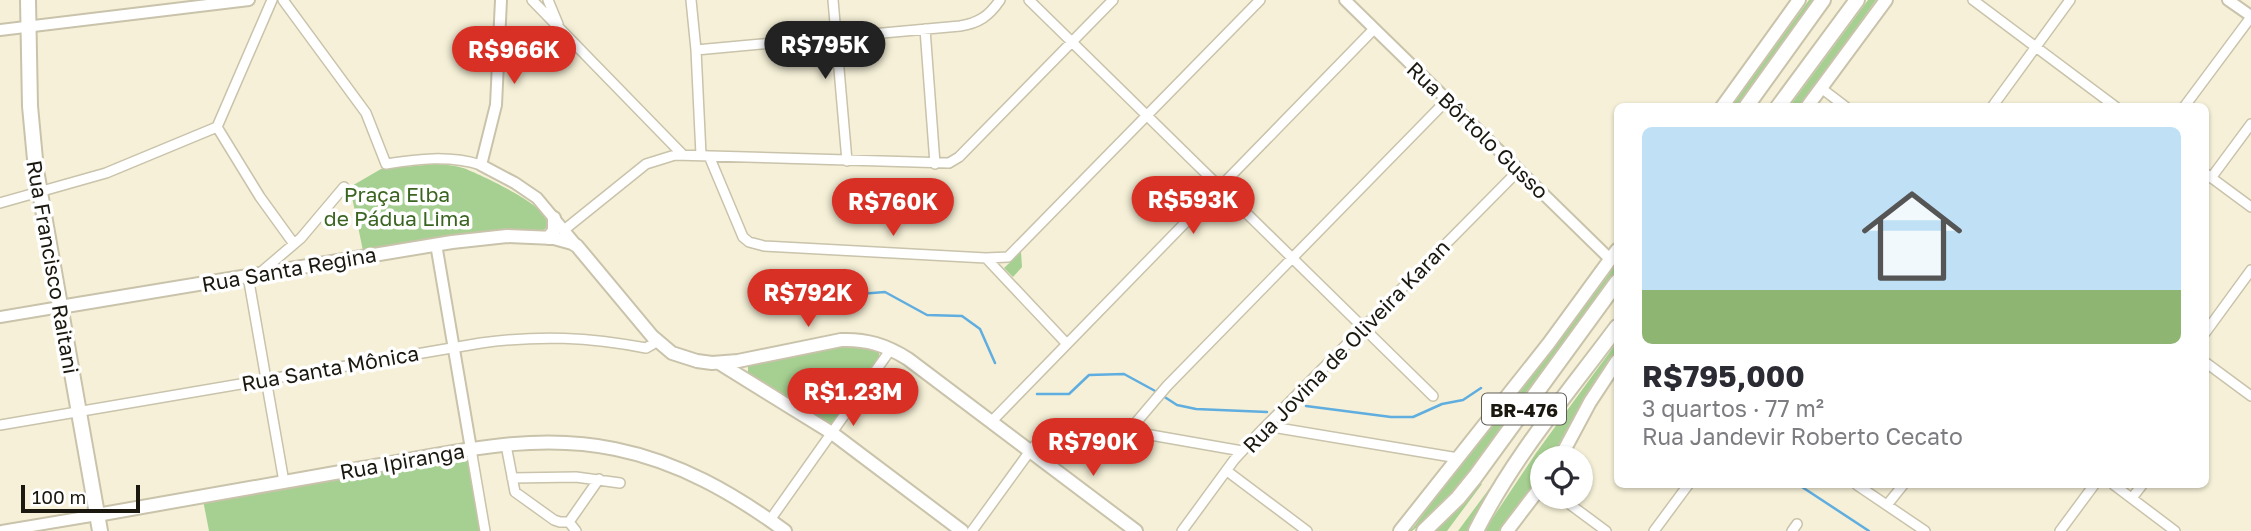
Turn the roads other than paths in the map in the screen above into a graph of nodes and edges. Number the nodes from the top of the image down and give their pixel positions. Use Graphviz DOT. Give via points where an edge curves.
graph roads {
  1 [pos="28,0"];
  2 [pos="249,0"];
  3 [pos="272,0"];
  4 [pos="284,0"];
  5 [pos="500,0"];
  6 [pos="532,0"];
  7 [pos="548,0"];
  8 [pos="691,0"];
  9 [pos="834,0"];
  10 [pos="1000,0"];
  11 [pos="1030,0"];
  12 [pos="1113,0"];
  13 [pos="1260,0"];
  14 [pos="1345,0"];
  15 [pos="1799,0"];
  16 [pos="1823,0"];
  17 [pos="1857,0"];
  18 [pos="1886,0"];
  19 [pos="1973,0"];
  20 [pos="2070,0"];
  21 [pos="2228,0"];
  22 [pos="182,4"];
  23 [pos="2251,16"];
  24 [pos="28,27"];
  25 [pos="560,29"];
  26 [pos="925,29"];
  27 [pos="1374,29"];
  28 [pos="0,30"];
  29 [pos="837,37"];
  30 [pos="1072,42"];
  31 [pos="2035,47"];
  32 [pos="696,50"];
  33 [pos="1821,88"];
  34 [pos="1447,100"];
  35 [pos="1725,103"];
  36 [pos="1749,103"];
  37 [pos="1780,103"];
  38 [pos="1810,103"];
  39 [pos="1841,103"];
  40 [pos="1995,103"];
  41 [pos="2111,103"];
  42 [pos="2187,103"];
  43 [pos="1147,115"];
  44 [pos="2251,124"];
  45 [pos="217,127"];
  46 [pos="683,155"];
  47 [pos="705,156"];
  48 [pos="847,161"];
  49 [pos="935,164"];
  50 [pos="481,165"];
  51 [pos="1519,170"];
  52 [pos="2209,175"];
  53 [pos="2209,177"];
  54 [pos="344,187"];
  55 [pos="1220,187"];
  56 [pos="40,193"];
  57 [pos="0,203"];
  58 [pos="2251,207"];
  59 [pos="554,218"];
  60 [pos="564,230"];
  61 [pos="548,238"];
  62 [pos="294,244"];
  63 [pos="436,244"];
  64 [pos="577,246"];
  65 [pos="1614,255"];
  66 [pos="986,258"];
  67 [pos="1293,258"];
  68 [pos="279,264"];
  69 [pos="2251,270"];
  70 [pos="253,275"];
  71 [pos="1614,286"];
  72 [pos="60,307"];
  73 [pos="0,317"];
  74 [pos="1363,327"];
  75 [pos="2209,328"];
  76 [pos="1614,331"];
  77 [pos="653,337"];
  78 [pos="1067,344"];
  79 [pos="454,347"];
  80 [pos="891,349"];
  81 [pos="719,363"];
  82 [pos="2209,365"];
  83 [pos="1614,366"];
  84 [pos="266,379"];
  85 [pos="1433,396"];
  86 [pos="2251,396"];
  87 [pos="78,411"];
  88 [pos="990,422"];
  89 [pos="0,425"];
  90 [pos="1266,426"];
  91 [pos="1128,432"];
  92 [pos="832,433"];
  93 [pos="506,445"];
  94 [pos="1566,446"];
  95 [pos="471,449"];
  96 [pos="1030,451"];
  97 [pos="1242,451"];
  98 [pos="1458,458"];
  99 [pos="1227,471"];
  100 [pos="512,478"];
  101 [pos="599,480"];
  102 [pos="284,482"];
  103 [pos="620,483"];
  104 [pos="1686,488"];
  105 [pos="1862,488"];
  106 [pos="1901,488"];
  107 [pos="2092,488"];
  108 [pos="2118,488"];
  109 [pos="2140,488"];
  110 [pos="2132,498"];
  111 [pos="1530,501"];
  112 [pos="1887,505"];
  113 [pos="1576,509"];
  114 [pos="97,514"];
  115 [pos="770,520"];
  116 [pos="569,522"];
  117 [pos="2,531"];
  118 [pos="100,531"];
  119 [pos="485,531"];
  120 [pos="576,531"];
  121 [pos="785,531"];
  122 [pos="962,531"];
  123 [pos="972,531"];
  124 [pos="1136,531"];
  125 [pos="1182,531"];
  126 [pos="1307,531"];
  127 [pos="1400,531"];
  128 [pos="1424,531"];
  129 [pos="1476,531"];
  130 [pos="1507,531"];
  131 [pos="1606,531"];
  132 [pos="1654,531"];
  133 [pos="1924,531"];
  134 [pos="2060,531"];
  135 [pos="2175,531"];
  1 -- 24 [label="main road, Rua Francisco Raitani"];
  2 -- 22 [label="street"];
  3 -- 45 [label="street"];
  4 -- 50 [label="street" via="366,113 386,163 441,158"];
  5 -- 50 [label="street" via="496,105"];
  6 -- 25 [label="street"];
  7 -- 25 [label="street"];
  8 -- 32 [label="street"];
  9 -- 29 [label="street"];
  10 -- 26 [label="street" via="978,22"];
  11 -- 30 [label="street"];
  12 -- 30 [label="street"];
  13 -- 43 [label="street"];
  14 -- 27 [label="street, Rua Bôrtolo Gusso"];
  15 -- 35 [label="main road"];
  16 -- 36 [label="main road"];
  17 -- 37 [label="main road"];
  18 -- 33 [label="main road"];
  19 -- 31 [label="street"];
  20 -- 31 [label="street"];
  21 -- 23 [label="street"];
  22 -- 24 [label="street"];
  23 -- 42 [label="street"];
  24 -- 28 [label="street"];
  24 -- 56 [label="main road, Rua Francisco Raitani" via="31,126"];
  25 -- 46 [label="street"];
  26 -- 29 [label="street"];
  26 -- 49 [label="street"];
  27 -- 34 [label="street, Rua Bôrtolo Gusso"];
  27 -- 55 [label="street"];
  29 -- 32 [label="street"];
  29 -- 48 [label="street"];
  30 -- 43 [label="street"];
  30 -- 49 [label="street" via="955,160"];
  31 -- 40 [label="street"];
  31 -- 41 [label="street"];
  32 -- 47 [label="street"];
  33 -- 38 [label="main road"];
  33 -- 39 [label="street"];
  34 -- 51 [label="street, Rua Bôrtolo Gusso"];
  34 -- 67 [label="street"];
  43 -- 55 [label="street"];
  43 -- 66 [label="street" via="1008,257"];
  44 -- 52 [label="street"];
  45 -- 56 [label="street" via="116,169"];
  45 -- 62 [label="street"];
  46 -- 47 [label="street"];
  46 -- 60 [label="street" via="646,164"];
  47 -- 48 [label="street"];
  47 -- 66 [label="street" via="740,230 755,245"];
  48 -- 49 [label="street"];
  50 -- 59 [label="street" via="527,190"];
  51 -- 65 [label="street, Rua Bôrtolo Gusso"];
  51 -- 74 [label="street, Rua Jovina de Oliveira Karan"];
  53 -- 58 [label="street"];
  54 -- 62 [label="street"];
  55 -- 67 [label="street"];
  55 -- 78 [label="street"];
  56 -- 57 [label="street"];
  56 -- 72 [label="main road, Rua Francisco Raitani"];
  59 -- 60 [label="street"];
  59 -- 61 [label="main road" via="556,226"];
  60 -- 64 [label="street"];
  61 -- 63 [label="main road, Rua Santa Regina" via="507,236"];
  61 -- 64 [label="main road, Rua Santa Regina"];
  62 -- 68 [label="street"];
  63 -- 68 [label="main road, Rua Santa Regina"];
  63 -- 79 [label="street"];
  64 -- 77 [label="main road"];
  65 -- 98 [label="main road"];
  66 -- 78 [label="street"];
  67 -- 74 [label="street"];
  67 -- 91 [label="street"];
  68 -- 70 [label="main road, Rua Santa Regina"];
  69 -- 75 [label="street"];
  70 -- 72 [label="main road, Rua Santa Regina"];
  70 -- 84 [label="street"];
  71 -- 128 [label="main road, BR-476" via="1475,477"];
  72 -- 73 [label="street, Rua Santa Regina"];
  72 -- 87 [label="main road, Rua Francisco Raitani"];
  74 -- 85 [label="street"];
  74 -- 90 [label="street, Rua Jovina de Oliveira Karan"];
  76 -- 129 [label="main road, BR-476" via="1520,457"];
  77 -- 79 [label="street, Rua Santa Mônica" via="651,346 643,348 567,337"];
  77 -- 81 [label="main road" via="672,353"];
  78 -- 88 [label="street"];
  79 -- 84 [label="street, Rua Santa Mônica"];
  79 -- 95 [label="street"];
  80 -- 81 [label="main road" via="868,341 841,340"];
  80 -- 88 [label="main road"];
  80 -- 92 [label="street"];
  81 -- 92 [label="main road"];
  82 -- 86 [label="street"];
  83 -- 94 [label="main road"];
  84 -- 87 [label="street, Rua Santa Mônica"];
  84 -- 102 [label="street"];
  87 -- 89 [label="street, Rua Santa Mônica"];
  87 -- 114 [label="main road, Rua Francisco Raitani"];
  88 -- 96 [label="main road"];
  90 -- 97 [label="street, Rua Jovina de Oliveira Karan"];
  90 -- 98 [label="street"];
  91 -- 96 [label="street" via="1056,427 1045,432"];
  91 -- 97 [label="street"];
  92 -- 115 [label="street"];
  92 -- 122 [label="main road"];
  93 -- 95 [label="main road, Rua Ipiranga"];
  93 -- 100 [label="street"];
  93 -- 115 [label="main road, Rua Ipiranga" via="570,443 637,454 718,486"];
  95 -- 102 [label="main road, Rua Ipiranga"];
  95 -- 119 [label="street"];
  96 -- 123 [label="street"];
  96 -- 124 [label="main road"];
  97 -- 99 [label="street, Rua Jovina de Oliveira Karan"];
  98 -- 127 [label="main road"];
  99 -- 125 [label="street, Rua Jovina de Oliveira Karan"];
  99 -- 126 [label="street"];
  100 -- 101 [label="street"];
  100 -- 116 [label="street" via="515,492 554,520"];
  101 -- 103 [label="street"];
  101 -- 116 [label="street"];
  102 -- 114 [label="main road, Rua Ipiranga"];
  104 -- 132 [label="street"];
  105 -- 112 [label="street"];
  106 -- 112 [label="street"];
  107 -- 134 [label="street"];
  108 -- 110 [label="street"];
  109 -- 110 [label="street"];
  110 -- 135 [label="street"];
  111 -- 130 [label="main road"];
  112 -- 133 [label="street"];
  113 -- 131 [label="street"];
  114 -- 117 [label="street, Rua Ipiranga"];
  114 -- 118 [label="main road, Rua Francisco Raitani"];
  115 -- 121 [label="main road, Rua Ipiranga"];
  116 -- 120 [label="street"];
}
